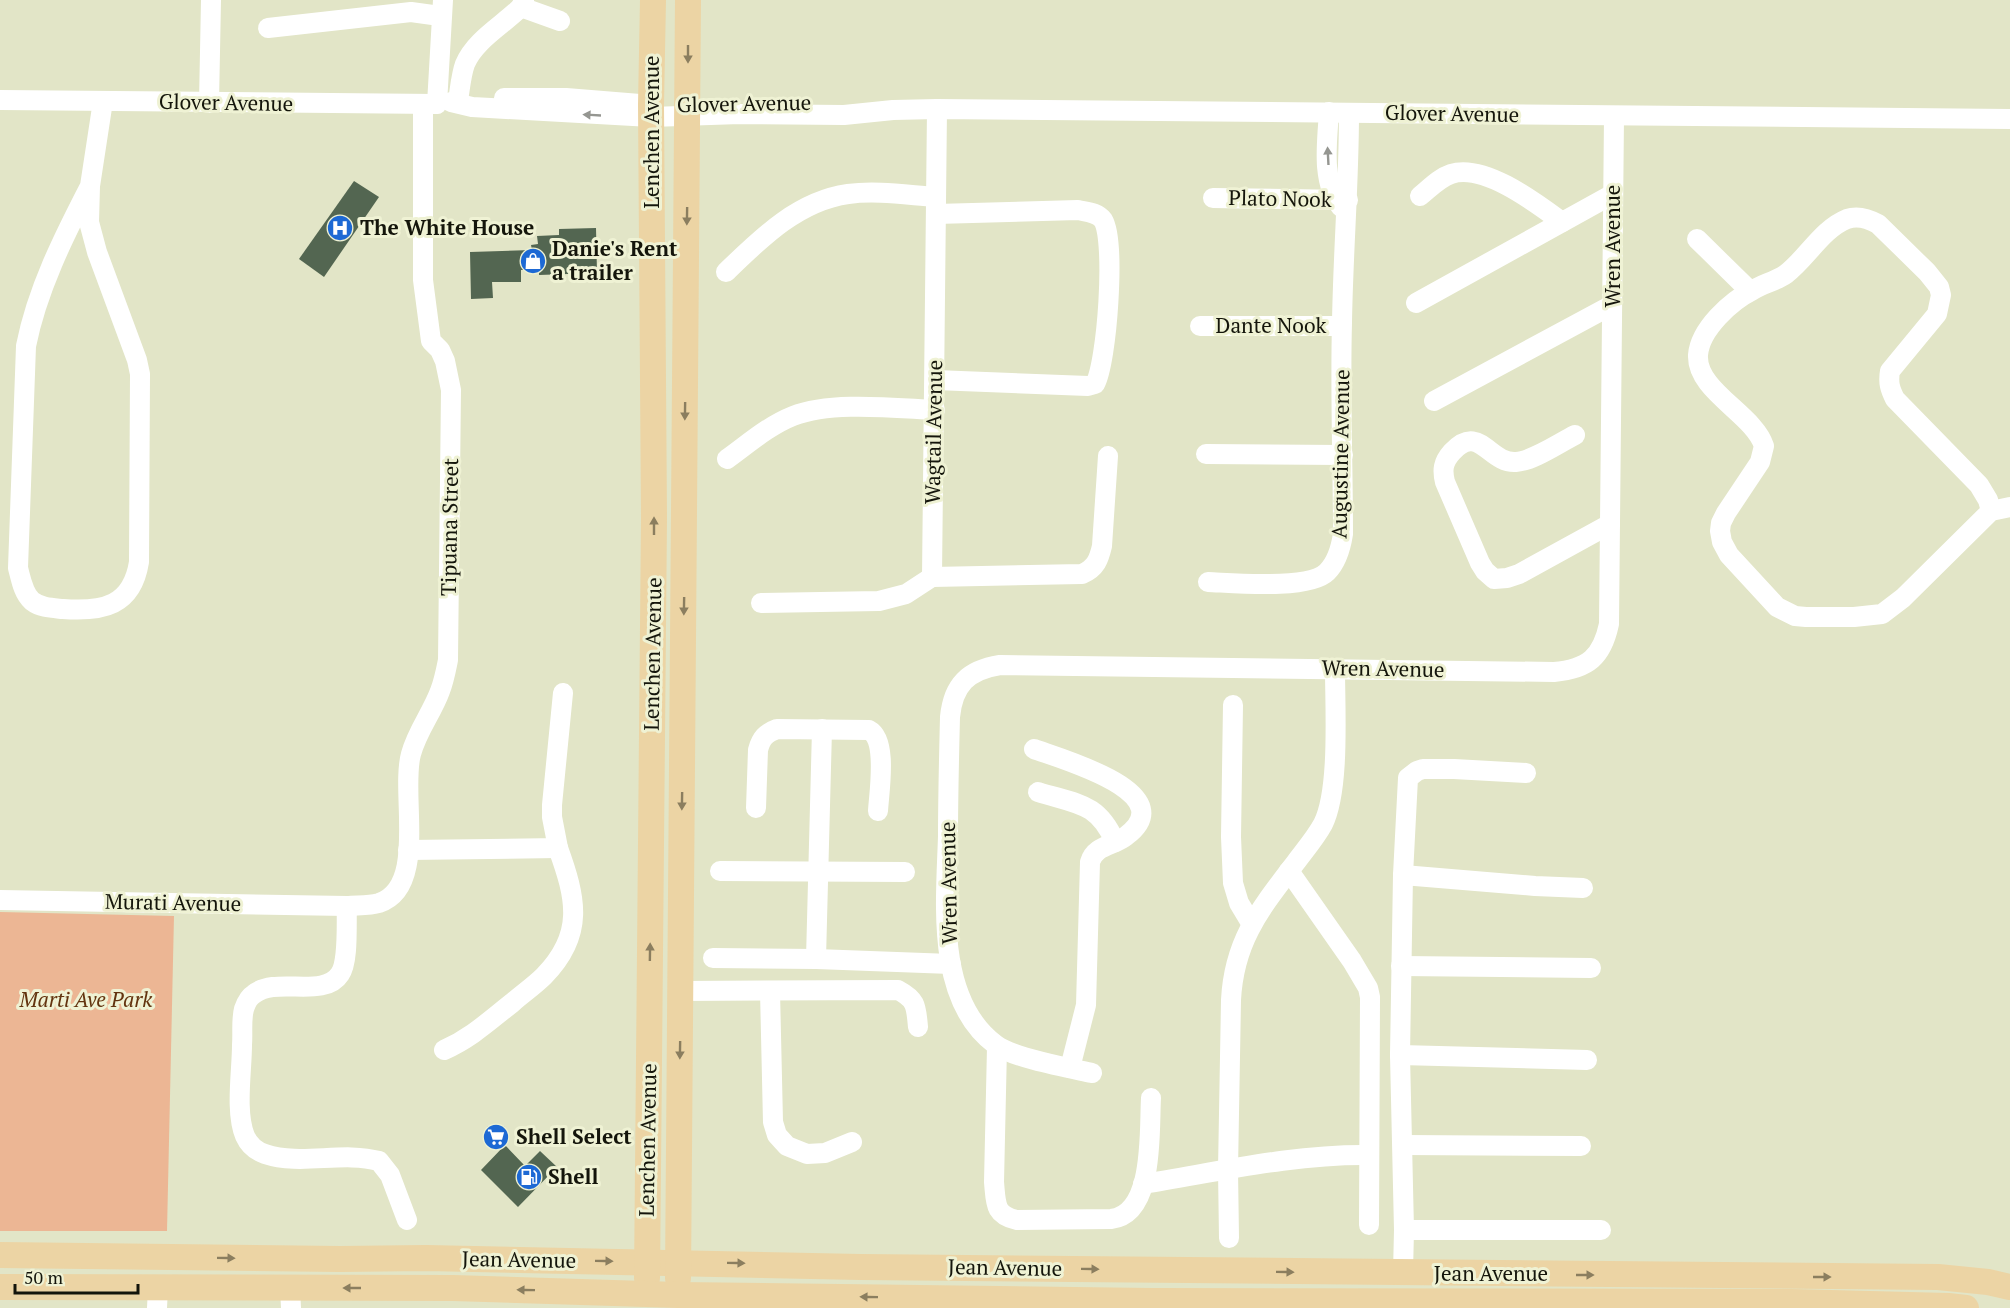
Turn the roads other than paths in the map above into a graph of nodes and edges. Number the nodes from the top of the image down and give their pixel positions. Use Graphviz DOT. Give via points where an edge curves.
graph roads {
  1 [pos="211,0"];
  2 [pos="653,0"];
  3 [pos="688,0"];
  4 [pos="522,4"];
  5 [pos="442,8"];
  6 [pos="560,21"];
  7 [pos="268,28"];
  8 [pos="0,100"];
  9 [pos="103,101"];
  10 [pos="209,103"];
  11 [pos="442,103"];
  12 [pos="937,109"];
  13 [pos="651,111"];
  14 [pos="688,112"];
  15 [pos="1329,112"];
  16 [pos="1349,113"];
  17 [pos="1614,117"];
  18 [pos="2010,119"];
  19 [pos="90,186"];
  20 [pos="1613,194"];
  21 [pos="1420,196"];
  22 [pos="1213,198"];
  23 [pos="1342,204"];
  24 [pos="935,205"];
  25 [pos="1562,222"];
  26 [pos="1697,239"];
  27 [pos="726,272"];
  28 [pos="1750,291"];
  29 [pos="1416,303"];
  30 [pos="1612,304"];
  31 [pos="1200,326"];
  32 [pos="1341,326"];
  33 [pos="935,380"];
  34 [pos="1434,401"];
  35 [pos="935,410"];
  36 [pos="1575,435"];
  37 [pos="1206,454"];
  38 [pos="1343,455"];
  39 [pos="1108,456"];
  40 [pos="727,459"];
  41 [pos="2001,509"];
  42 [pos="1610,524"];
  43 [pos="932,577"];
  44 [pos="1208,582"];
  45 [pos="761,603"];
  46 [pos="1335,669"];
  47 [pos="563,693"];
  48 [pos="1233,705"];
  49 [pos="822,729"];
  50 [pos="1034,749"];
  51 [pos="1526,773"];
  52 [pos="1038,792"];
  53 [pos="756,808"];
  54 [pos="878,811"];
  55 [pos="1115,842"];
  56 [pos="558,848"];
  57 [pos="408,850"];
  58 [pos="817,870"];
  59 [pos="720,871"];
  60 [pos="1289,871"];
  61 [pos="905,872"];
  62 [pos="1403,875"];
  63 [pos="1583,888"];
  64 [pos="0,900"];
  65 [pos="347,906"];
  66 [pos="1251,923"];
  67 [pos="713,958"];
  68 [pos="816,959"];
  69 [pos="951,964"];
  70 [pos="1401,966"];
  71 [pos="1591,968"];
  72 [pos="680,991"];
  73 [pos="770,991"];
  74 [pos="918,1027"];
  75 [pos="997,1047"];
  76 [pos="444,1050"];
  77 [pos="1400,1055"];
  78 [pos="1587,1060"];
  79 [pos="1070,1068"];
  80 [pos="1092,1073"];
  81 [pos="1151,1098"];
  82 [pos="852,1142"];
  83 [pos="1403,1145"];
  84 [pos="1581,1146"];
  85 [pos="1370,1155"];
  86 [pos="1228,1170"];
  87 [pos="1143,1184"];
  88 [pos="407,1220"];
  89 [pos="1368,1225"];
  90 [pos="1404,1230"];
  91 [pos="1600,1230"];
  92 [pos="1229,1238"];
  93 [pos="0,1256"];
  94 [pos="340,1259"];
  95 [pos="647,1262"];
  96 [pos="678,1262"];
  97 [pos="861,1267"];
  98 [pos="1403,1273"];
  99 [pos="0,1287"];
  100 [pos="2010,1287"];
  101 [pos="393,1288"];
  102 [pos="1792,1289"];
  103 [pos="158,1298"];
  104 [pos="290,1298"];
  105 [pos="949,1298"];
  106 [pos="647,1300"];
  107 [pos="678,1301"];
  108 [pos="1966,1308"];
  1 -- 10 [label="street"];
  2 -- 13 [label="main road, Lenchen Avenue"];
  3 -- 14 [label="main road, Lenchen Avenue, one-way"];
  4 -- 6 [label="street"];
  4 -- 11 [label="street" via="468,58 462,75"];
  5 -- 7 [label="street"];
  5 -- 11 [label="street"];
  8 -- 9 [label="street, Glover Avenue"];
  9 -- 10 [label="street, Glover Avenue"];
  9 -- 19 [label="street"];
  10 -- 11 [label="street, Glover Avenue"];
  11 -- 13 [label="street, Glover Avenue" via="484,108"];
  11 -- 57 [label="street, Tipuana Street" via="423,280 431,341 445,361 451,390 448,660 440,693 411,753 407,777"];
  12 -- 14 [label="street, Glover Avenue" via="893,110 845,103 795,102 724,103"];
  12 -- 15 [label="street, Glover Avenue"];
  12 -- 24 [label="street, Wagtail Avenue"];
  13 -- 14 [label="street, Glover Avenue"];
  95 -- 13 [label="main road, Lenchen Avenue, one-way" via="654,518"];
  14 -- 72 [label="main road, Lenchen Avenue, one-way"];
  15 -- 16 [label="street, Glover Avenue"];
  23 -- 15 [label="street, Augustine Avenue, one-way" via="1329,180"];
  16 -- 17 [label="street, Glover Avenue"];
  16 -- 23 [label="street, Augustine Avenue"];
  17 -- 18 [label="street, Glover Avenue"];
  17 -- 20 [label="street, Wren Avenue"];
  19 -- 19 [label="street" via="91,232 140,374 139,562 132,587 125,596 103,607 80,610 42,607 33,602 27,596 18,568 26,346 57,252"];
  20 -- 25 [label="street"];
  20 -- 30 [label="street, Wren Avenue"];
  21 -- 25 [label="street" via="1452,174 1478,174 1526,197"];
  22 -- 23 [label="street, Plato Nook"];
  23 -- 32 [label="street, Augustine Avenue"];
  24 -- 27 [label="street" via="869,192 814,203 757,242"];
  24 -- 33 [label="street, Wagtail Avenue"];
  24 -- 33 [label="street" via="1092,212 1107,229 1110,260 1103,357 1095,384 1088,387"];
  25 -- 29 [label="street"];
  26 -- 28 [label="street"];
  28 -- 41 [label="street" via="1784,275 1846,220 1869,219 1889,232 1927,272 1941,295 1934,319 1890,371 1890,390 1979,485 1988,500"];
  28 -- 41 [label="street" via="1713,323 1698,356 1703,375 1757,433 1764,446 1761,462 1726,513 1720,531 1729,555 1777,607 1806,617 1882,614"];
  30 -- 34 [label="street"];
  30 -- 42 [label="street, Wren Avenue"];
  31 -- 32 [label="street, Dante Nook"];
  32 -- 38 [label="street, Augustine Avenue"];
  33 -- 35 [label="street, Wagtail Avenue"];
  35 -- 40 [label="street" via="808,411 771,427"];
  35 -- 43 [label="street, Wagtail Avenue"];
  36 -- 42 [label="street" via="1515,462 1498,458 1479,442 1463,443 1446,460 1445,482 1480,563 1494,579 1519,574"];
  37 -- 38 [label="street"];
  38 -- 44 [label="street, Augustine Avenue" via="1343,534 1335,561 1327,572 1308,582"];
  39 -- 43 [label="street" via="1102,546 1089,571"];
  42 -- 46 [label="street, Wren Avenue" via="1610,624 1600,652 1584,665 1554,672"];
  43 -- 45 [label="street" via="906,594 879,601"];
  46 -- 60 [label="street" via="1328,810 1323,824"];
  46 -- 69 [label="street, Wren Avenue" via="1030,664 984,667 971,674 955,694 950,717 945,922"];
  47 -- 56 [label="street" via="552,805"];
  48 -- 66 [label="street" via="1233,883"];
  49 -- 53 [label="street" via="777,729 764,736 758,750"];
  49 -- 54 [label="street" via="869,730 876,735 880,763"];
  49 -- 58 [label="street"];
  50 -- 55 [label="street" via="1112,780 1132,793 1139,802 1140,820"];
  51 -- 62 [label="street" via="1423,769 1412,774 1407,783"];
  52 -- 55 [label="street" via="1091,808 1102,818"];
  55 -- 79 [label="street" via="1096,851 1090,862 1086,1005"];
  56 -- 57 [label="street"];
  56 -- 76 [label="street" via="573,897 572,929 567,944 544,976 529,989 478,1031"];
  57 -- 65 [label="street, Tipuana Street" via="405,875 390,898 378,904"];
  58 -- 59 [label="street"];
  58 -- 61 [label="street"];
  58 -- 68 [label="street"];
  60 -- 66 [label="street"];
  60 -- 85 [label="street" via="1368,988 1372,1005"];
  62 -- 63 [label="street"];
  62 -- 70 [label="street"];
  64 -- 65 [label="street, Murati Avenue"];
  65 -- 88 [label="street" via="344,961 336,978 320,986 262,989 244,1008 240,1108 244,1134 249,1144 264,1154 378,1161 390,1175"];
  66 -- 86 [label="street" via="1238,956 1232,988"];
  67 -- 68 [label="street"];
  68 -- 69 [label="street"];
  69 -- 75 [label="street, Wren Avenue" via="965,1010"];
  70 -- 71 [label="street"];
  70 -- 77 [label="street"];
  72 -- 73 [label="street"];
  72 -- 96 [label="main road, Lenchen Avenue, one-way"];
  73 -- 74 [label="street" via="898,990 916,1006"];
  73 -- 82 [label="street" via="772,1122 777,1135 787,1146 807,1154 825,1153"];
  75 -- 79 [label="street"];
  75 -- 87 [label="street" via="994,1182 996,1202 1003,1215 1017,1220 1119,1218 1133,1206"];
  77 -- 78 [label="street"];
  77 -- 83 [label="street"];
  79 -- 80 [label="street"];
  81 -- 87 [label="street" via="1148,1169"];
  83 -- 84 [label="street"];
  83 -- 90 [label="street"];
  85 -- 86 [label="street" via="1302,1158"];
  85 -- 89 [label="street"];
  86 -- 87 [label="street"];
  86 -- 92 [label="street"];
  90 -- 91 [label="street"];
  90 -- 98 [label="street"];
  93 -- 94 [label="main road, Jean Avenue, one-way"];
  94 -- 95 [label="main road, Jean Avenue, one-way"];
  94 -- 101 [label="main road" via="387,1273"];
  95 -- 96 [label="main road, Jean Avenue"];
  95 -- 106 [label="main road, Lenchen Avenue"];
  96 -- 97 [label="main road, Jean Avenue, one-way"];
  96 -- 107 [label="main road, Lenchen Avenue"];
  97 -- 98 [label="main road, Jean Avenue, one-way"];
  97 -- 105 [label="main road" via="884,1278 938,1279 947,1284"];
  98 -- 102 [label="main road, Jean Avenue, one-way"];
  99 -- 103 [label="main road, Jean Avenue"];
  102 -- 100 [label="main road, Jean Avenue, one-way" via="1946,1278"];
  101 -- 104 [label="main road, Jean Avenue, one-way"];
  106 -- 101 [label="main road, Jean Avenue, one-way"];
  102 -- 105 [label="main road, Jean Avenue" via="1151,1301"];
  102 -- 108 [label="main road, Jean Avenue"];
  103 -- 104 [label="main road, Jean Avenue"];
  105 -- 107 [label="main road, Jean Avenue, one-way"];
  106 -- 107 [label="main road, Jean Avenue"];
}
